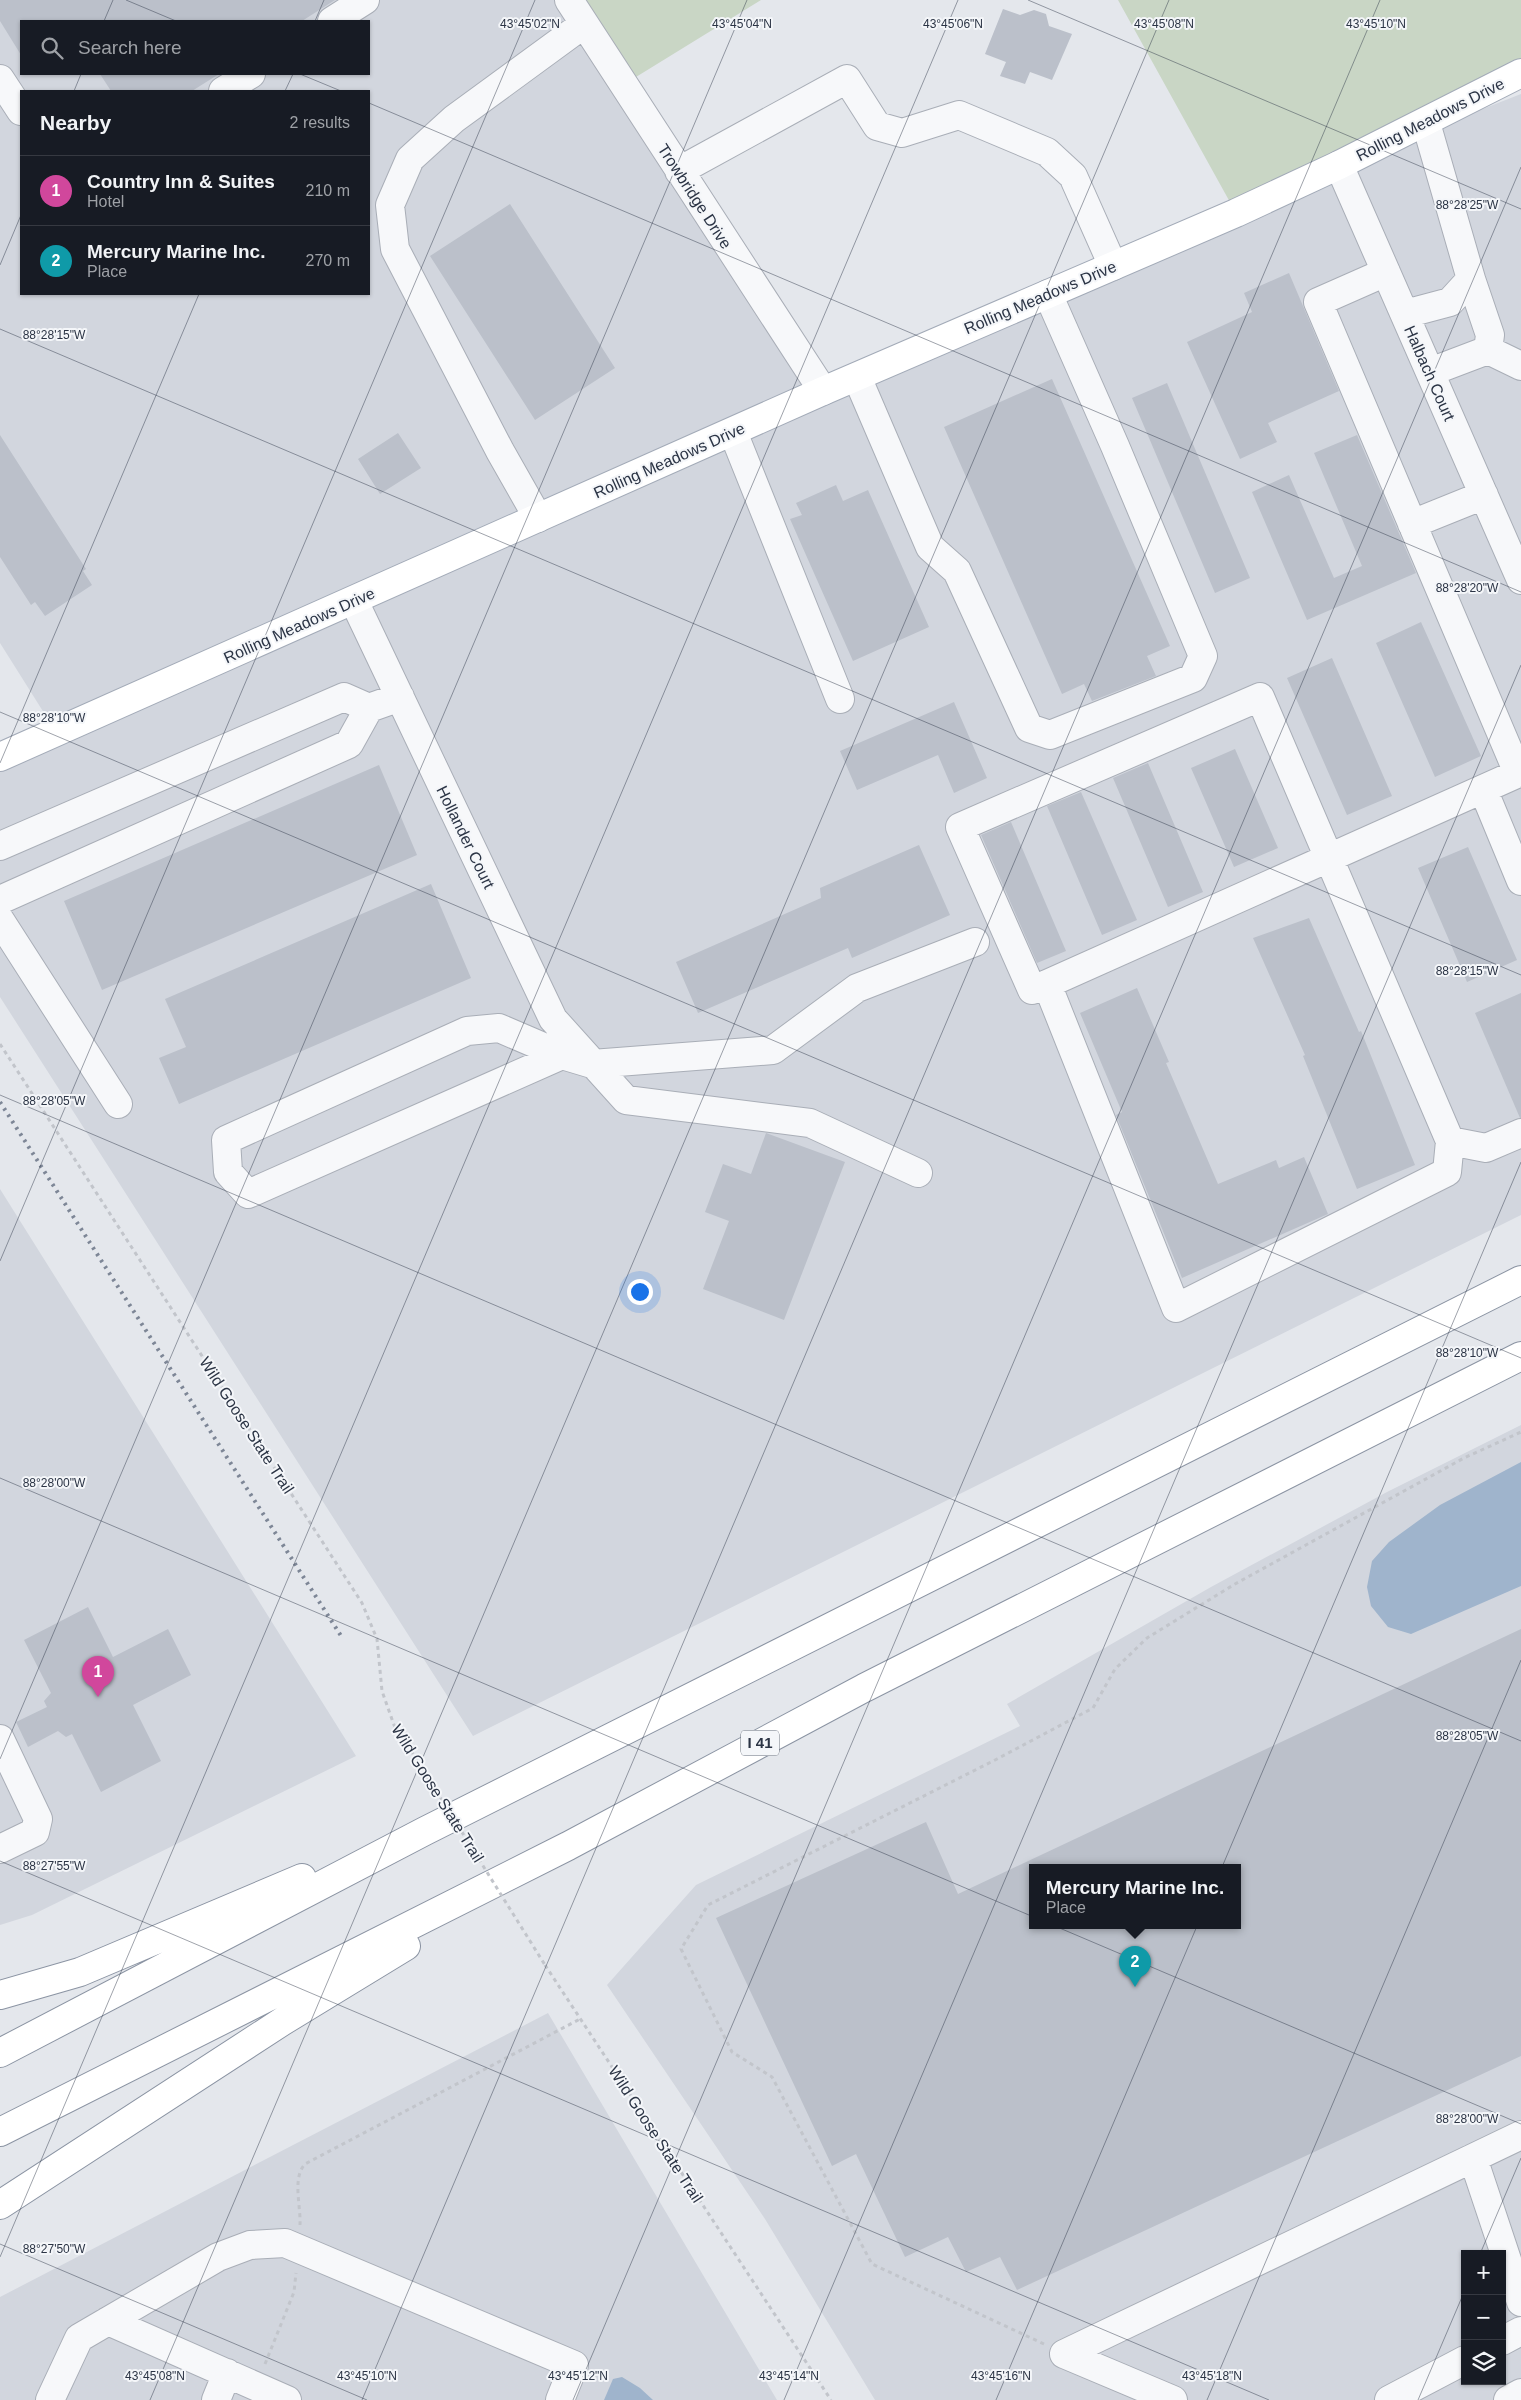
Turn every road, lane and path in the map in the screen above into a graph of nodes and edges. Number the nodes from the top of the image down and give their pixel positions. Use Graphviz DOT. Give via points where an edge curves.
graph roads {
  1 [pos="365,0"];
  2 [pos="568,0"];
  3 [pos="334,20"];
  4 [pos="584,24"];
  5 [pos="1521,73"];
  6 [pos="249,75"];
  7 [pos="0,79"];
  8 [pos="226,90"];
  9 [pos="1521,94"];
  10 [pos="20,109"];
  11 [pos="1428,130"];
  12 [pos="1339,165"];
  13 [pos="679,171"];
  14 [pos="1113,266"];
  15 [pos="1386,272"];
  16 [pos="1470,279"];
  17 [pos="1048,294"];
  18 [pos="1404,314"];
  19 [pos="1488,350"];
  20 [pos="1521,366"];
  21 [pos="1430,372"];
  22 [pos="857,377"];
  23 [pos="823,392"];
  24 [pos="733,432"];
  25 [pos="1484,496"];
  26 [pos="538,518"];
  27 [pos="1412,524"];
  28 [pos="1521,580"];
  29 [pos="354,601"];
  30 [pos="400,697"];
  31 [pos="840,699"];
  32 [pos="369,708"];
  33 [pos="0,757"];
  34 [pos="1520,771"];
  35 [pos="1483,789"];
  36 [pos="0,846"];
  37 [pos="1329,858"];
  38 [pos="1521,881"];
  39 [pos="0,900"];
  40 [pos="0,920"];
  41 [pos="975,942"];
  42 [pos="1047,984"];
  43 [pos="0,1044"];
  44 [pos="562,1056"];
  45 [pos="592,1064"];
  46 [pos="118,1104"];
  47 [pos="1521,1133"];
  48 [pos="1450,1141"];
  49 [pos="918,1172"];
  50 [pos="1521,1280"];
  51 [pos="1521,1356"];
  52 [pos="1521,1432"];
  53 [pos="0,1739"];
  54 [pos="425,1831"];
  55 [pos="568,1846"];
  56 [pos="0,1849"];
  57 [pos="0,1996"];
  58 [pos="580,2019"];
  59 [pos="0,2053"];
  60 [pos="0,2132"];
  61 [pos="1521,2135"];
  62 [pos="1473,2158"];
  63 [pos="0,2205"];
  64 [pos="298,2248"];
  65 [pos="1521,2302"];
  66 [pos="108,2321"];
  67 [pos="1521,2331"];
  68 [pos="1504,2340"];
  69 [pos="1064,2354"];
  70 [pos="1461,2362"];
  71 [pos="228,2373"];
  72 [pos="255,2386"];
  73 [pos="1521,2393"];
  74 [pos="50,2400"];
  75 [pos="216,2400"];
  76 [pos="287,2400"];
  77 [pos="560,2400"];
  78 [pos="831,2400"];
  79 [pos="1173,2400"];
  80 [pos="1390,2400"];
  81 [pos="1508,2400"];
  1 -- 3 [label="street"];
  2 -- 4 [label="street, Trowbridge Drive"];
  4 -- 13 [label="street, Trowbridge Drive"];
  4 -- 26 [label="street" via="454,119 410,159 390,205 395,250"];
  5 -- 12 [label="main road, Rolling Meadows Drive"];
  6 -- 8 [label="street"];
  7 -- 10 [label="street"];
  9 -- 11 [label="main road, Rolling Meadows Drive"];
  11 -- 12 [label="main road, Rolling Meadows Drive"];
  11 -- 16 [label="street"];
  12 -- 14 [label="main road, Rolling Meadows Drive"];
  12 -- 15 [label="street, Halbach Court"];
  13 -- 14 [label="street" via="847,79 876,126 902,133 958,115 1047,152 1074,176"];
  13 -- 23 [label="street, Trowbridge Drive"];
  14 -- 17 [label="main road, Rolling Meadows Drive"];
  15 -- 18 [label="street, Halbach Court"];
  15 -- 27 [label="street" via="1318,302"];
  16 -- 18 [label="street" via="1450,302"];
  16 -- 19 [label="street" via="1490,335"];
  17 -- 22 [label="main road, Rolling Meadows Drive"];
  17 -- 22 [label="street" via="1203,656 1193,678 1050,735 1029,728 957,571 930,547"];
  18 -- 21 [label="street, Halbach Court"];
  19 -- 20 [label="street"];
  19 -- 21 [label="street"];
  21 -- 25 [label="street, Halbach Court"];
  22 -- 23 [label="main road, Rolling Meadows Drive"];
  23 -- 24 [label="main road, Rolling Meadows Drive"];
  24 -- 26 [label="main road, Rolling Meadows Drive"];
  24 -- 31 [label="street"];
  25 -- 27 [label="street"];
  25 -- 28 [label="street, Halbach Court"];
  26 -- 29 [label="main road, Rolling Meadows Drive"];
  27 -- 34 [label="street"];
  29 -- 30 [label="street, Hollander Court"];
  29 -- 33 [label="main road, Rolling Meadows Drive"];
  30 -- 32 [label="street"];
  30 -- 45 [label="street, Hollander Court" via="553,1019"];
  32 -- 36 [label="street" via="344,698"];
  32 -- 39 [label="street" via="349,744"];
  34 -- 35 [label="street"];
  35 -- 37 [label="street"];
  35 -- 38 [label="street"];
  37 -- 42 [label="street"];
  37 -- 42 [label="street" via="1260,697 960,827 1032,990"];
  37 -- 48 [label="street"];
  40 -- 46 [label="street"];
  41 -- 45 [label="street" via="857,988 773,1050"];
  42 -- 48 [label="street" via="1176,1308 1447,1172"];
  43 -- 58 [label="path, Wild Goose State Trail, bridge" via="362,1604 377,1639 382,1691 394,1725"];
  44 -- 44 [label="street" via="499,1028 467,1031 226,1140 228,1172 248,1194"];
  44 -- 45 [label="street"];
  45 -- 49 [label="street, Hollander Court" via="626,1100 810,1123"];
  47 -- 48 [label="street" via="1486,1148"];
  50 -- 54 [label="main road"];
  51 -- 55 [label="main road, I 41" via="864,1688"];
  52 -- 69 [label="path" via="1464,1458 1261,1570 1147,1638 1115,1669 1093,1708 708,1905 681,1949 732,2052 772,2077 872,2264"];
  53 -- 56 [label="street" via="38,1819 35,1832"];
  54 -- 57 [label="main road" via="258,1895 80,1972"];
  54 -- 59 [label="main road"];
  55 -- 60 [label="main road, I 41"];
  55 -- 63 [label="main road" via="283,2021"];
  58 -- 64 [label="path" via="306,2164 299,2170 298,2178"];
  58 -- 78 [label="path, Wild Goose State Trail"];
  61 -- 62 [label="street"];
  62 -- 65 [label="street"];
  62 -- 69 [label="street"];
  64 -- 66 [label="street" via="285,2242 250,2245 218,2256"];
  64 -- 72 [label="path" via="294,2292"];
  64 -- 77 [label="street" via="574,2366"];
  66 -- 71 [label="street"];
  66 -- 74 [label="street" via="79,2338"];
  67 -- 68 [label="street"];
  69 -- 79 [label="street"];
  70 -- 80 [label="street"];
  71 -- 72 [label="street"];
  71 -- 75 [label="street"];
  72 -- 76 [label="street"];
  73 -- 81 [label="street"];
}
